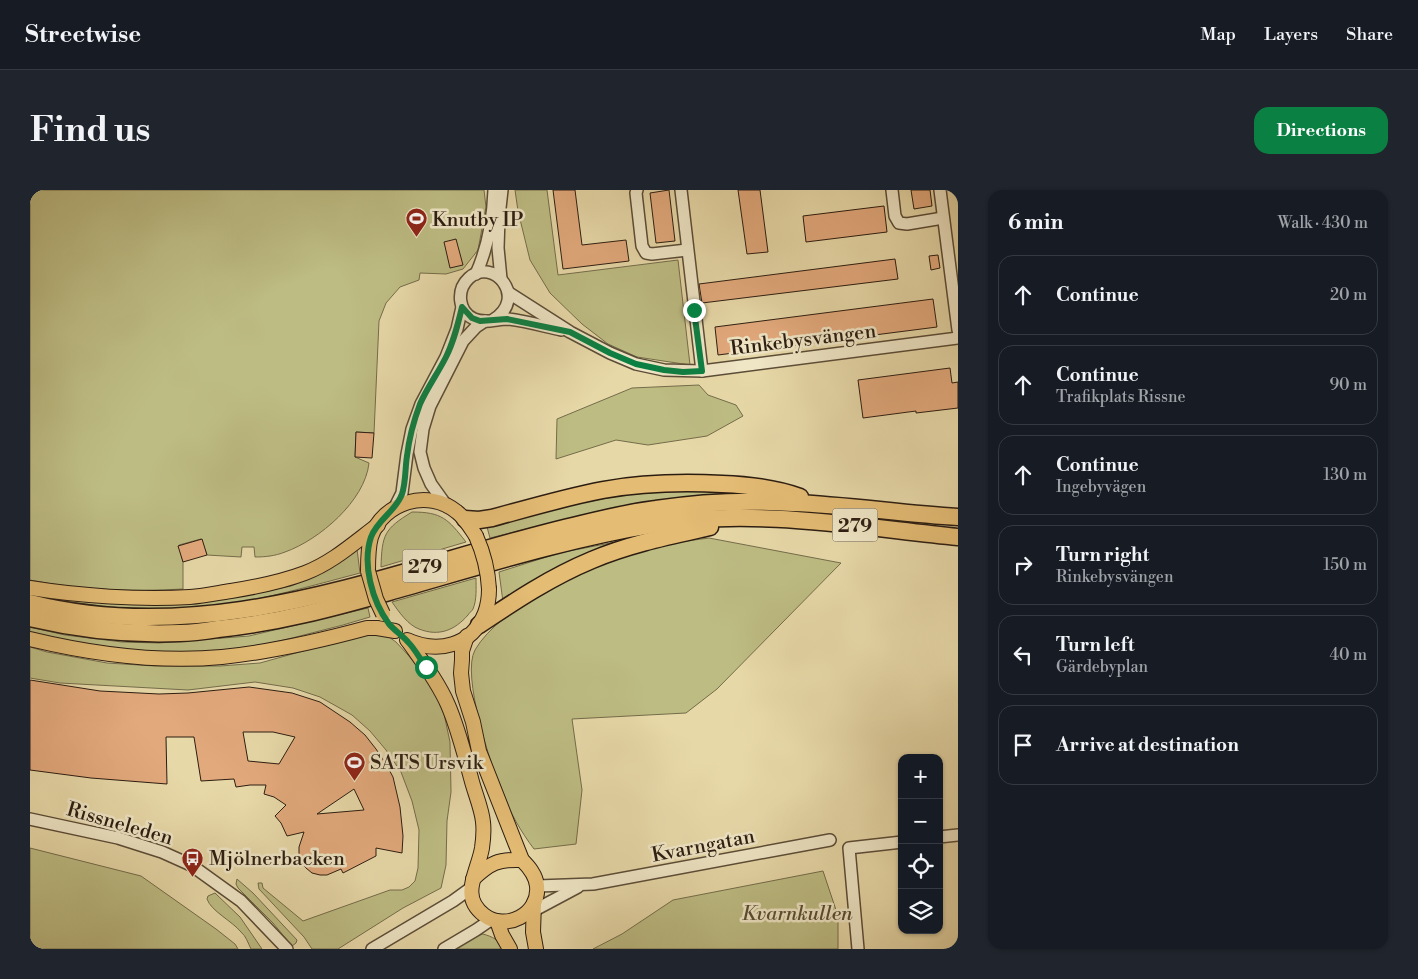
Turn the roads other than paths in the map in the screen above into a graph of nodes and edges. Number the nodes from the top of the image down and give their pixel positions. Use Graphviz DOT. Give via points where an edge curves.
graph roads {
  1 [pos="494,190"];
  2 [pos="502,190"];
  3 [pos="637,190"];
  4 [pos="681,190"];
  5 [pos="892,190"];
  6 [pos="940,190"];
  7 [pos="943,218"];
  8 [pos="687,250"];
  9 [pos="476,274"];
  10 [pos="501,279"];
  11 [pos="508,293"];
  12 [pos="462,307"];
  13 [pos="489,320"];
  14 [pos="958,330"];
  15 [pos="570,332"];
  16 [pos="958,338"];
  17 [pos="702,371"];
  18 [pos="819,504"];
  19 [pos="446,505"];
  20 [pos="395,507"];
  21 [pos="751,518"];
  22 [pos="958,518"];
  23 [pos="465,520"];
  24 [pos="378,525"];
  25 [pos="958,537"];
  26 [pos="30,588"];
  27 [pos="30,603"];
  28 [pos="30,618"];
  29 [pos="473,630"];
  30 [pos="395,631"];
  31 [pos="30,639"];
  32 [pos="408,641"];
  33 [pos="30,819"];
  34 [pos="958,835"];
  35 [pos="943,837"];
  36 [pos="830,840"];
  37 [pos="898,842"];
  38 [pos="522,860"];
  39 [pos="471,884"];
  40 [pos="582,885"];
  41 [pos="538,886"];
  42 [pos="533,907"];
  43 [pos="494,920"];
  44 [pos="447,948"];
  45 [pos="287,949"];
  46 [pos="372,949"];
  47 [pos="510,949"];
  48 [pos="536,949"];
  49 [pos="858,949"];
  1 -- 9 [label="street" via="493,216"];
  2 -- 10 [label="street" via="498,248"];
  3 -- 8 [label="street" via="642,246 646,253"];
  4 -- 8 [label="street"];
  5 -- 7 [label="street" via="899,223"];
  6 -- 7 [label="street"];
  7 -- 14 [label="street"];
  8 -- 17 [label="street"];
  9 -- 10 [label="street" via="486,272"];
  9 -- 12 [label="street" via="462,288 459,300"];
  10 -- 11 [label="street"];
  11 -- 13 [label="street" via="507,305 500,315"];
  11 -- 15 [label="street, Rinkebysvängen"];
  12 -- 13 [label="street, Rinkebysvängen" via="472,318"];
  12 -- 20 [label="street" via="446,357 421,404 412,429 402,493"];
  13 -- 15 [label="street, Rinkebysvängen" via="507,319"];
  13 -- 19 [label="street" via="476,327 463,341 430,406 423,429 420,452 424,468"];
  15 -- 17 [label="street, Rinkebysvängen" via="636,364 664,370"];
  16 -- 17 [label="street, Rinkebysvängen"];
  18 -- 22 [label="highway, 279"];
  18 -- 23 [label="highway" via="754,485 673,483 604,490 492,518"];
  18 -- 27 [label="highway, 279" via="702,504 619,515 541,533 340,591 225,613 132,617"];
  19 -- 20 [label="main road" via="418,500"];
  19 -- 23 [label="main road"];
  20 -- 24 [label="main road"];
  21 -- 25 [label="highway, 279" via="800,519"];
  21 -- 28 [label="highway, 279" via="686,521 622,530 345,605 244,626 182,633 134,633 91,630"];
  21 -- 29 [label="highway" via="652,540 592,560 556,576"];
  23 -- 29 [label="main road, bridge" via="476,536 488,573 486,612"];
  24 -- 26 [label="main road" via="329,561 306,573 264,585 190,597 86,594"];
  24 -- 30 [label="main road, bridge" via="369,548 368,571 376,599"];
  29 -- 32 [label="main road" via="449,646 430,648"];
  29 -- 38 [label="main road" via="462,650 463,691 479,751"];
  30 -- 31 [label="main road" via="366,628 257,653 170,659 117,656"];
  30 -- 32 [label="main road"];
  32 -- 39 [label="main road" via="448,704 481,813 482,849"];
  33 -- 45 [label="street, Rissneleden" via="118,838 191,865 241,901"];
  34 -- 35 [label="street"];
  36 -- 40 [label="street, Kvarngatan"];
  37 -- 49 [label="street" via="849,848"];
  38 -- 39 [label="main road" via="493,863"];
  38 -- 41 [label="main road"];
  39 -- 43 [label="main road" via="473,902 484,915"];
  39 -- 46 [label="street" via="453,901"];
  40 -- 41 [label="street"];
  40 -- 42 [label="street"];
  41 -- 42 [label="main road"];
  42 -- 43 [label="main road" via="514,920"];
  42 -- 48 [label="main road" via="532,932"];
  43 -- 44 [label="street"];
  43 -- 47 [label="main road"];
}
